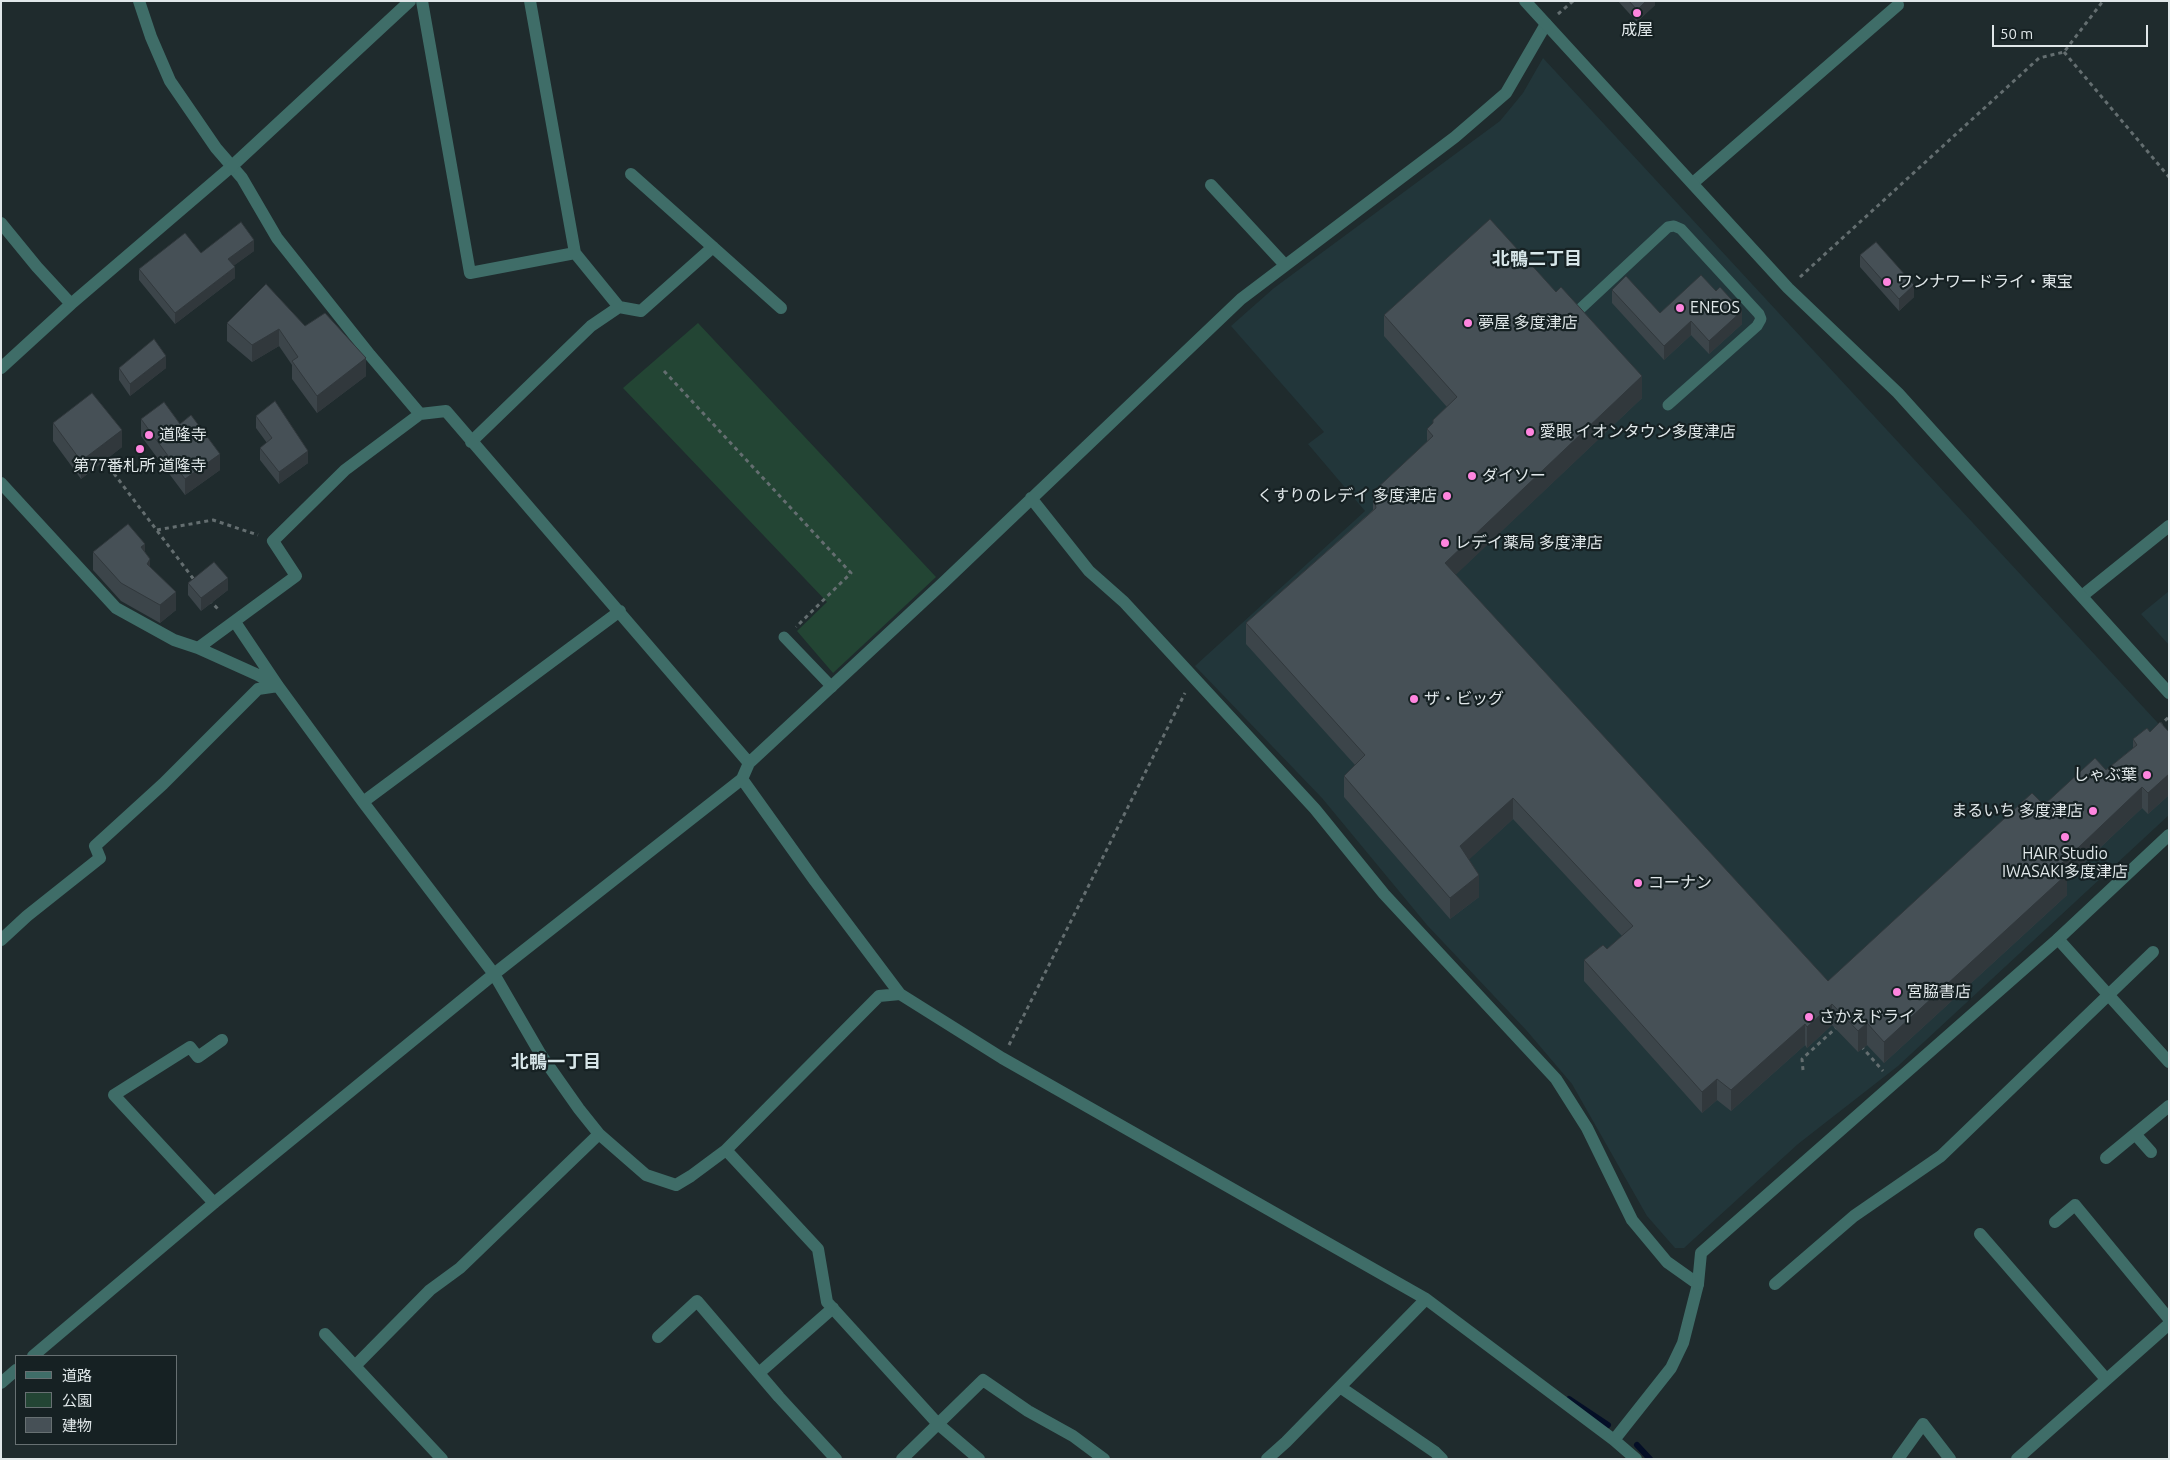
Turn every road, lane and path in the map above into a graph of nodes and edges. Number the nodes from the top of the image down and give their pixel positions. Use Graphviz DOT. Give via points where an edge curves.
graph roads {
  1 [pos="139,1"];
  2 [pos="410,1"];
  3 [pos="422,1"];
  4 [pos="530,1"];
  5 [pos="1525,1"];
  6 [pos="2103,1"];
  7 [pos="1898,5"];
  8 [pos="1546,24"];
  9 [pos="2064,52"];
  10 [pos="231,168"];
  11 [pos="631,174"];
  12 [pos="2169,177"];
  13 [pos="1692,183"];
  14 [pos="1212,185"];
  15 [pos="1,223"];
  16 [pos="712,247"];
  17 [pos="575,253"];
  18 [pos="1285,265"];
  19 [pos="1788,288"];
  20 [pos="71,304"];
  21 [pos="619,307"];
  22 [pos="781,308"];
  23 [pos="1579,310"];
  24 [pos="1,368"];
  25 [pos="664,371"];
  26 [pos="1668,405"];
  27 [pos="420,414"];
  28 [pos="471,442"];
  29 [pos="109,467"];
  30 [pos="1,483"];
  31 [pos="1031,498"];
  32 [pos="2169,526"];
  33 [pos="157,530"];
  34 [pos="273,542"];
  35 [pos="198,585"];
  36 [pos="204,593"];
  37 [pos="2082,596"];
  38 [pos="620,611"];
  39 [pos="235,622"];
  40 [pos="784,637"];
  41 [pos="198,648"];
  42 [pos="1193,676"];
  43 [pos="278,686"];
  44 [pos="832,687"];
  45 [pos="2169,693"];
  46 [pos="2169,717"];
  47 [pos="2155,730"];
  48 [pos="749,763"];
  49 [pos="742,779"];
  50 [pos="363,802"];
  51 [pos="2169,835"];
  52 [pos="2058,939"];
  53 [pos="1,940"];
  54 [pos="2153,952"];
  55 [pos="494,974"];
  56 [pos="900,994"];
  57 [pos="2108,994"];
  58 [pos="1836,1019"];
  59 [pos="1840,1024"];
  60 [pos="1846,1030"];
  61 [pos="222,1040"];
  62 [pos="1858,1044"];
  63 [pos="1802,1048"];
  64 [pos="1807,1054"];
  65 [pos="1002,1058"];
  66 [pos="2169,1062"];
  67 [pos="1803,1070"];
  68 [pos="1894,1083"];
  69 [pos="2169,1106"];
  70 [pos="599,1134"];
  71 [pos="2135,1134"];
  72 [pos="726,1150"];
  73 [pos="2151,1152"];
  74 [pos="2106,1158"];
  75 [pos="214,1203"];
  76 [pos="2055,1222"];
  77 [pos="1980,1234"];
  78 [pos="1698,1284"];
  79 [pos="1775,1284"];
  80 [pos="1426,1299"];
  81 [pos="833,1308"];
  82 [pos="2169,1318"];
  83 [pos="2169,1324"];
  84 [pos="325,1334"];
  85 [pos="658,1337"];
  86 [pos="34,1355"];
  87 [pos="355,1366"];
  88 [pos="15,1371"];
  89 [pos="759,1373"];
  90 [pos="2106,1379"];
  91 [pos="1,1383"];
  92 [pos="1340,1387"];
  93 [pos="938,1424"];
  94 [pos="1614,1440"];
  95 [pos="442,1459"];
  96 [pos="836,1459"];
  97 [pos="902,1459"];
  98 [pos="979,1459"];
  99 [pos="1104,1459"];
  100 [pos="1267,1459"];
  101 [pos="1442,1459"];
  102 [pos="1636,1459"];
  103 [pos="1898,1459"];
  104 [pos="1950,1459"];
  105 [pos="2017,1459"];
  1 -- 10 [label="street" via="170,81"];
  2 -- 10 [label="street"];
  3 -- 17 [label="street" via="470,273"];
  4 -- 17 [label="street"];
  5 -- 8 [label="street"];
  6 -- 9 [label="path"];
  7 -- 13 [label="street"];
  8 -- 13 [label="street"];
  8 -- 18 [label="street" via="1506,93 1455,137"];
  9 -- 12 [label="path"];
  9 -- 19 [label="path" via="2039,58"];
  10 -- 20 [label="street"];
  10 -- 27 [label="street" via="242,178 277,238"];
  11 -- 16 [label="street"];
  13 -- 19 [label="street"];
  14 -- 18 [label="street"];
  15 -- 20 [label="street"];
  16 -- 21 [label="street" via="641,311"];
  16 -- 22 [label="street"];
  17 -- 21 [label="street"];
  18 -- 31 [label="street" via="1241,298"];
  19 -- 37 [label="street" via="1898,393"];
  20 -- 24 [label="street"];
  21 -- 28 [label="street" via="591,326"];
  23 -- 26 [label="lane" via="1668,228 1681,229 1761,319"];
  25 -- 40 [label="path" via="851,573"];
  27 -- 28 [label="street" via="446,411"];
  27 -- 34 [label="street" via="345,470"];
  28 -- 38 [label="street"];
  29 -- 33 [label="path"];
  30 -- 41 [label="street" via="116,608 174,640"];
  31 -- 42 [label="street" via="1089,572 1124,602"];
  31 -- 44 [label="street"];
  32 -- 37 [label="street"];
  33 -- 34 [label="path" via="213,520"];
  33 -- 35 [label="path"];
  34 -- 39 [label="street" via="296,576"];
  36 -- 39 [label="path" via="216,608"];
  37 -- 45 [label="street"];
  38 -- 48 [label="street"];
  38 -- 50 [label="street"];
  39 -- 41 [label="street"];
  39 -- 43 [label="street"];
  40 -- 44 [label="lane"];
  41 -- 43 [label="street"];
  42 -- 65 [label="path"];
  42 -- 78 [label="street" via="1315,809 1384,894 1556,1079 1587,1128 1632,1220 1668,1262"];
  43 -- 50 [label="street"];
  43 -- 53 [label="street" via="258,689 163,784 95,846 100,858"];
  44 -- 48 [label="street"];
  46 -- 47 [label="path"];
  48 -- 49 [label="street"];
  49 -- 55 [label="street"];
  49 -- 56 [label="street"];
  50 -- 55 [label="street"];
  51 -- 52 [label="street"];
  52 -- 57 [label="street"];
  52 -- 68 [label="street"];
  54 -- 57 [label="street"];
  55 -- 70 [label="street" via="541,1055"];
  55 -- 75 [label="street"];
  56 -- 65 [label="street"];
  56 -- 72 [label="street" via="879,996"];
  57 -- 66 [label="street"];
  57 -- 79 [label="street" via="1941,1156 1854,1216"];
  58 -- 59 [label="path"];
  59 -- 60 [label="path"];
  59 -- 64 [label="path"];
  61 -- 75 [label="street" via="198,1057 190,1047 114,1095"];
  62 -- 68 [label="path"];
  63 -- 64 [label="path"];
  64 -- 67 [label="path" via="1802,1059"];
  65 -- 80 [label="street"];
  68 -- 78 [label="street" via="1701,1253"];
  69 -- 71 [label="street"];
  70 -- 72 [label="street" via="646,1175 676,1185"];
  70 -- 87 [label="street" via="460,1268 430,1290"];
  71 -- 73 [label="street"];
  71 -- 74 [label="street"];
  72 -- 81 [label="street" via="818,1250 827,1302"];
  75 -- 86 [label="street"];
  76 -- 82 [label="street" via="2075,1205"];
  77 -- 90 [label="street"];
  78 -- 94 [label="street" via="1683,1343 1671,1368"];
  80 -- 92 [label="street"];
  80 -- 94 [label="street"];
  81 -- 89 [label="street"];
  81 -- 93 [label="street"];
  83 -- 90 [label="street"];
  84 -- 87 [label="street"];
  85 -- 89 [label="street" via="697,1301"];
  87 -- 95 [label="street"];
  88 -- 91 [label="street"];
  89 -- 96 [label="street"];
  90 -- 105 [label="street"];
  92 -- 100 [label="street"];
  92 -- 101 [label="street"];
  93 -- 97 [label="street"];
  93 -- 98 [label="street"];
  93 -- 99 [label="street" via="983,1380"];
  94 -- 102 [label="street"];
  103 -- 104 [label="street" via="1923,1424"];
}
